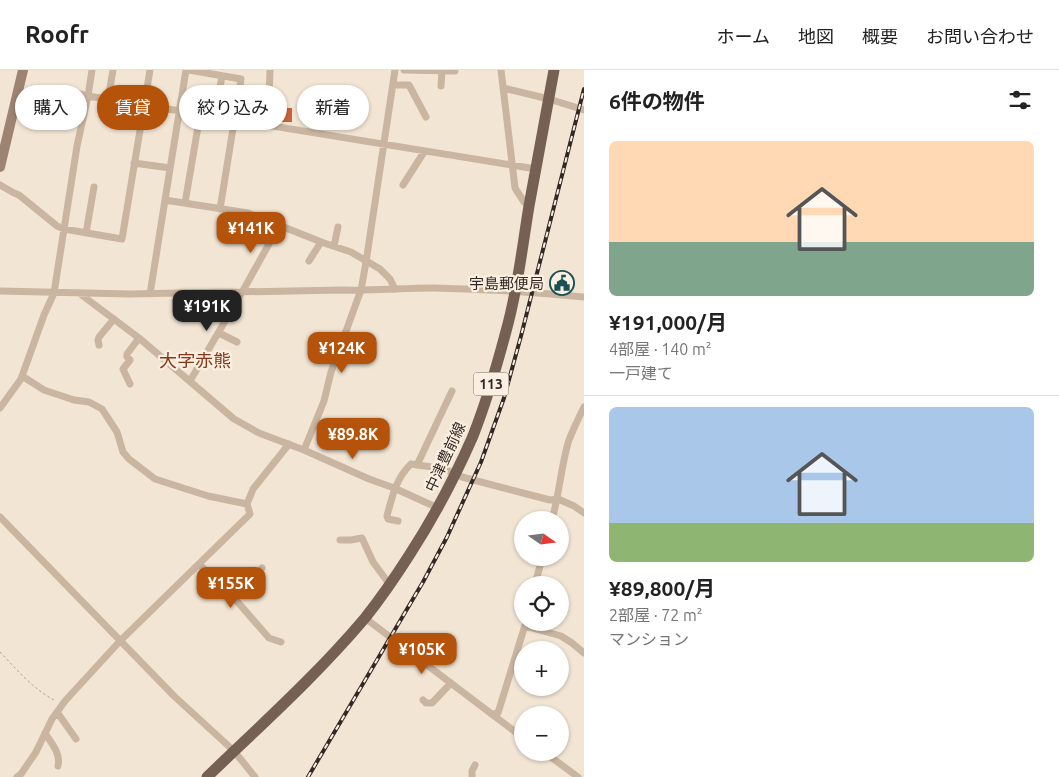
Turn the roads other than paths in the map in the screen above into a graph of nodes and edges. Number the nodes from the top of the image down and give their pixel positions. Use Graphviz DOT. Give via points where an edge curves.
graph roads {
  1 [pos="23,70"];
  2 [pos="92,70"];
  3 [pos="113,70"];
  4 [pos="150,70"];
  5 [pos="188,70"];
  6 [pos="270,70"];
  7 [pos="395,70"];
  8 [pos="404,70"];
  9 [pos="501,70"];
  10 [pos="554,70"];
  11 [pos="442,71"];
  12 [pos="455,71"];
  13 [pos="222,76"];
  14 [pos="110,85"];
  15 [pos="148,85"];
  16 [pos="185,85"];
  17 [pos="220,85"];
  18 [pos="240,85"];
  19 [pos="269,85"];
  20 [pos="393,85"];
  21 [pos="441,86"];
  22 [pos="503,88"];
  23 [pos="88,96"];
  24 [pos="97,97"];
  25 [pos="549,99"];
  26 [pos="584,110"];
  27 [pos="426,117"];
  28 [pos="179,118"];
  29 [pos="287,128"];
  30 [pos="140,130"];
  31 [pos="197,130"];
  32 [pos="233,130"];
  33 [pos="384,145"];
  34 [pos="424,152"];
  35 [pos="134,163"];
  36 [pos="512,166"];
  37 [pos="0,167"];
  38 [pos="170,168"];
  39 [pos="536,169"];
  40 [pos="0,185"];
  41 [pos="403,185"];
  42 [pos="94,187"];
  43 [pos="164,200"];
  44 [pos="185,203"];
  45 [pos="529,206"];
  46 [pos="220,209"];
  47 [pos="279,226"];
  48 [pos="338,227"];
  49 [pos="64,229"];
  50 [pos="86,233"];
  51 [pos="322,242"];
  52 [pos="334,246"];
  53 [pos="309,261"];
  54 [pos="366,262"];
  55 [pos="395,289"];
  56 [pos="361,290"];
  57 [pos="0,291"];
  58 [pos="516,291"];
  59 [pos="242,292"];
  60 [pos="54,293"];
  61 [pos="78,293"];
  62 [pos="150,294"];
  63 [pos="584,297"];
  64 [pos="114,319"];
  65 [pos="219,332"];
  66 [pos="140,338"];
  67 [pos="237,342"];
  68 [pos="99,344"];
  69 [pos="22,376"];
  70 [pos="190,381"];
  71 [pos="130,384"];
  72 [pos="452,391"];
  73 [pos="584,407"];
  74 [pos="0,408"];
  75 [pos="289,444"];
  76 [pos="304,450"];
  77 [pos="417,465"];
  78 [pos="456,473"];
  79 [pos="394,488"];
  80 [pos="558,499"];
  81 [pos="246,504"];
  82 [pos="438,508"];
  83 [pos="555,511"];
  84 [pos="584,513"];
  85 [pos="0,517"];
  86 [pos="398,521"];
  87 [pos="340,540"];
  88 [pos="198,564"];
  89 [pos="262,568"];
  90 [pos="390,585"];
  91 [pos="235,599"];
  92 [pos="365,618"];
  93 [pos="523,631"];
  94 [pos="546,631"];
  95 [pos="120,641"];
  96 [pos="281,642"];
  97 [pos="584,653"];
  98 [pos="451,683"];
  99 [pos="423,700"];
  100 [pos="57,712"];
  101 [pos="493,714"];
  102 [pos="514,731"];
  103 [pos="45,733"];
  104 [pos="76,739"];
  105 [pos="234,751"];
  106 [pos="556,761"];
  107 [pos="58,766"];
  108 [pos="474,766"];
  109 [pos="568,770"];
  110 [pos="17,777"];
  111 [pos="207,777"];
  112 [pos="255,777"];
  113 [pos="472,777"];
  114 [pos="563,777"];
  115 [pos="578,777"];
  1 -- 37 [label="street"];
  2 -- 23 [label="street"];
  3 -- 14 [label="street"];
  4 -- 15 [label="street"];
  5 -- 13 [label="street"];
  5 -- 16 [label="street"];
  6 -- 19 [label="street"];
  7 -- 20 [label="street"];
  8 -- 11 [label="street"];
  9 -- 22 [label="street"];
  10 -- 25 [label="main road, 中津豊前線 / 113"];
  11 -- 12 [label="street"];
  11 -- 21 [label="street"];
  13 -- 17 [label="street"];
  13 -- 18 [label="street" via="241,79"];
  20 -- 27 [label="street" via="409,85"];
  20 -- 33 [label="street"];
  22 -- 25 [label="street"];
  22 -- 36 [label="street"];
  23 -- 24 [label="street"];
  23 -- 49 [label="street"];
  25 -- 26 [label="street"];
  25 -- 39 [label="main road, 中津豊前線 / 113"];
  28 -- 38 [label="street"];
  29 -- 33 [label="street"];
  30 -- 35 [label="street"];
  31 -- 44 [label="street"];
  32 -- 46 [label="street"];
  33 -- 34 [label="street"];
  33 -- 54 [label="street"];
  34 -- 36 [label="street"];
  34 -- 41 [label="street"];
  35 -- 38 [label="street"];
  35 -- 50 [label="street" via="122,239"];
  36 -- 39 [label="street"];
  36 -- 45 [label="street" via="515,188"];
  38 -- 43 [label="street"];
  39 -- 45 [label="main road, 中津豊前線 / 113"];
  40 -- 49 [label="street" via="19,195"];
  42 -- 50 [label="street"];
  43 -- 44 [label="street"];
  43 -- 62 [label="street"];
  44 -- 46 [label="street"];
  45 -- 58 [label="main road, 中津豊前線 / 113"];
  46 -- 47 [label="street" via="248,213"];
  47 -- 51 [label="street"];
  47 -- 59 [label="street"];
  48 -- 52 [label="street"];
  49 -- 50 [label="street"];
  49 -- 60 [label="street"];
  51 -- 52 [label="street"];
  51 -- 53 [label="street"];
  52 -- 54 [label="street"];
  54 -- 55 [label="street" via="386,274"];
  54 -- 56 [label="street"];
  55 -- 56 [label="street"];
  55 -- 58 [label="street"];
  56 -- 59 [label="street"];
  56 -- 76 [label="street"];
  57 -- 60 [label="street"];
  58 -- 63 [label="street"];
  58 -- 78 [label="main road, 中津豊前線 / 113" via="485,404"];
  59 -- 62 [label="street"];
  59 -- 65 [label="street"];
  60 -- 61 [label="street"];
  60 -- 69 [label="street"];
  61 -- 62 [label="street"];
  61 -- 64 [label="street"];
  64 -- 66 [label="street"];
  64 -- 68 [label="street" via="99,337"];
  65 -- 67 [label="street"];
  65 -- 70 [label="street"];
  66 -- 70 [label="street"];
  66 -- 71 [label="street" via="127,354 130,360 123,369"];
  69 -- 74 [label="street"];
  69 -- 81 [label="street" via="44,390 89,402 102,409 117,432 123,452 156,479"];
  70 -- 75 [label="street" via="234,420"];
  72 -- 77 [label="street"];
  73 -- 80 [label="street" via="568,443"];
  75 -- 76 [label="street"];
  75 -- 81 [label="street" via="253,489"];
  76 -- 79 [label="street"];
  77 -- 78 [label="street"];
  77 -- 79 [label="street" via="411,464"];
  78 -- 80 [label="street" via="514,491"];
  78 -- 82 [label="main road, 中津豊前線 / 113"];
  79 -- 82 [label="street"];
  79 -- 86 [label="street" via="387,516"];
  80 -- 83 [label="street"];
  80 -- 84 [label="street"];
  81 -- 88 [label="street" via="250,514"];
  82 -- 90 [label="main road, 中津豊前線 / 113"];
  85 -- 95 [label="street"];
  87 -- 90 [label="street" via="362,538 373,562"];
  88 -- 91 [label="street"];
  88 -- 95 [label="street"];
  89 -- 91 [label="street"];
  90 -- 92 [label="main road, 中津豊前線 / 113"];
  91 -- 96 [label="street" via="269,638"];
  92 -- 98 [label="street"];
  92 -- 105 [label="main road, 中津豊前線 / 113" via="317,671"];
  93 -- 101 [label="street" via="498,713"];
  94 -- 97 [label="street" via="561,636"];
  95 -- 100 [label="street"];
  95 -- 105 [label="street"];
  98 -- 99 [label="street" via="432,703"];
  98 -- 101 [label="street"];
  100 -- 103 [label="street"];
  100 -- 104 [label="street"];
  101 -- 102 [label="street"];
  103 -- 107 [label="street" via="60,759"];
  103 -- 110 [label="street" via="36,752"];
  105 -- 111 [label="main road, 中津豊前線 / 113"];
  105 -- 112 [label="street"];
  106 -- 109 [label="street"];
  108 -- 113 [label="street"];
  109 -- 114 [label="street"];
  109 -- 115 [label="street"];
}
